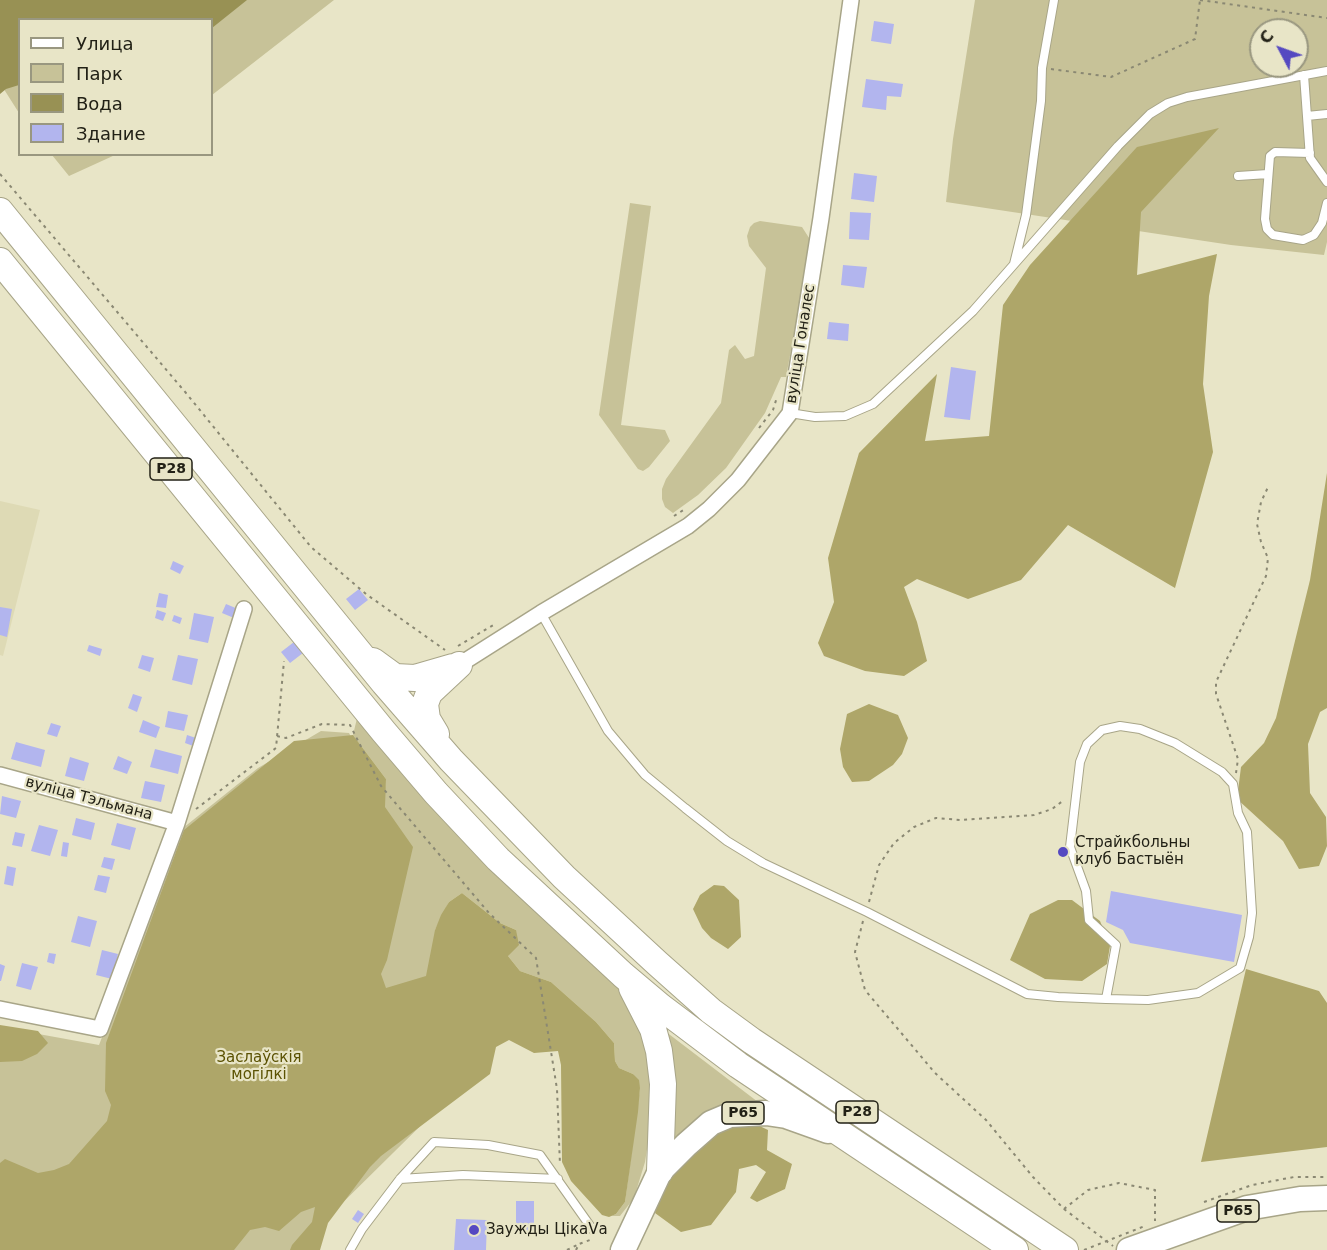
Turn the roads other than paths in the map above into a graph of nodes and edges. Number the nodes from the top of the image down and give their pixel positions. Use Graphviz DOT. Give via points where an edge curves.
graph roads {
  1 [pos="851,0"];
  2 [pos="1054,0"];
  3 [pos="1327,71"];
  4 [pos="1309,74"];
  5 [pos="1288,78"];
  6 [pos="1304,78"];
  7 [pos="1327,114"];
  8 [pos="1307,116"];
  9 [pos="1310,153"];
  10 [pos="1268,174"];
  11 [pos="1238,176"];
  12 [pos="1327,182"];
  13 [pos="1327,203"];
  14 [pos="0,211"];
  15 [pos="0,261"];
  16 [pos="1014,266"];
  17 [pos="790,413"];
  18 [pos="244,609"];
  19 [pos="541,613"];
  20 [pos="360,652"];
  21 [pos="459,655"];
  22 [pos="451,760"];
  23 [pos="0,774"];
  24 [pos="177,823"];
  25 [pos="623,975"];
  26 [pos="1106,999"];
  27 [pos="0,1009"];
  28 [pos="843,1136"];
  29 [pos="660,1171"];
  30 [pos="399,1179"];
  31 [pos="558,1179"];
  32 [pos="1327,1198"];
  33 [pos="594,1230"];
  34 [pos="350,1250"];
  35 [pos="623,1250"];
  36 [pos="1015,1250"];
  37 [pos="1065,1250"];
  38 [pos="1129,1250"];
  1 -- 17 [label="street, вуліца Гоналес"];
  2 -- 16 [label="lane" via="1042,68 1026,215"];
  3 -- 4 [label="lane"];
  5 -- 16 [label="lane" via="1187,97 1150,114"];
  6 -- 8 [label="lane"];
  7 -- 8 [label="lane"];
  8 -- 9 [label="lane"];
  9 -- 10 [label="lane" via="1275,152 1270,156"];
  9 -- 12 [label="lane"];
  10 -- 11 [label="lane"];
  10 -- 13 [label="lane" via="1265,219 1273,235 1303,240 1314,235 1322,224"];
  14 -- 20 [label="highway, Р28"];
  15 -- 25 [label="highway, Р28" via="436,793 498,859"];
  16 -- 17 [label="lane" via="973,311 873,404 845,416"];
  17 -- 19 [label="street, вуліца Гоналес" via="738,480 695,521"];
  18 -- 24 [label="street"];
  19 -- 21 [label="street, вуліца Гоналес"];
  19 -- 26 [label="lane" via="608,731 645,775 727,841 1027,994"];
  20 -- 21 [label="highway" via="395,677 415,678"];
  20 -- 22 [label="highway, Р28"];
  21 -- 22 [label="highway" via="425,704 428,719"];
  22 -- 37 [label="highway, Р28" via="564,878 711,1011"];
  23 -- 24 [label="street, вуліца Тэльмана"];
  24 -- 27 [label="street" via="100,1029"];
  25 -- 28 [label="highway, Р28" via="738,1065"];
  25 -- 29 [label="highway, Р65" via="653,1029 659,1051 663,1084"];
  26 -- 26 [label="lane" via="1116,945 1089,920 1086,891 1070,848 1080,762 1087,744 1102,730 1120,726 1140,729 1175,743 1222,772 1233,784 1238,813 1247,832 1252,913 1240,968 1198,993 1148,1000"];
  28 -- 29 [label="main road, Р65" via="786,1116 730,1115 711,1123"];
  28 -- 36 [label="highway, Р28"];
  29 -- 35 [label="main road, Р65"];
  30 -- 31 [label="lane" via="464,1175"];
  30 -- 31 [label="lane" via="434,1142 488,1145 540,1155"];
  30 -- 34 [label="lane"];
  31 -- 33 [label="lane"];
  32 -- 38 [label="main road, Р65" via="1247,1208 1151,1229"];
}
